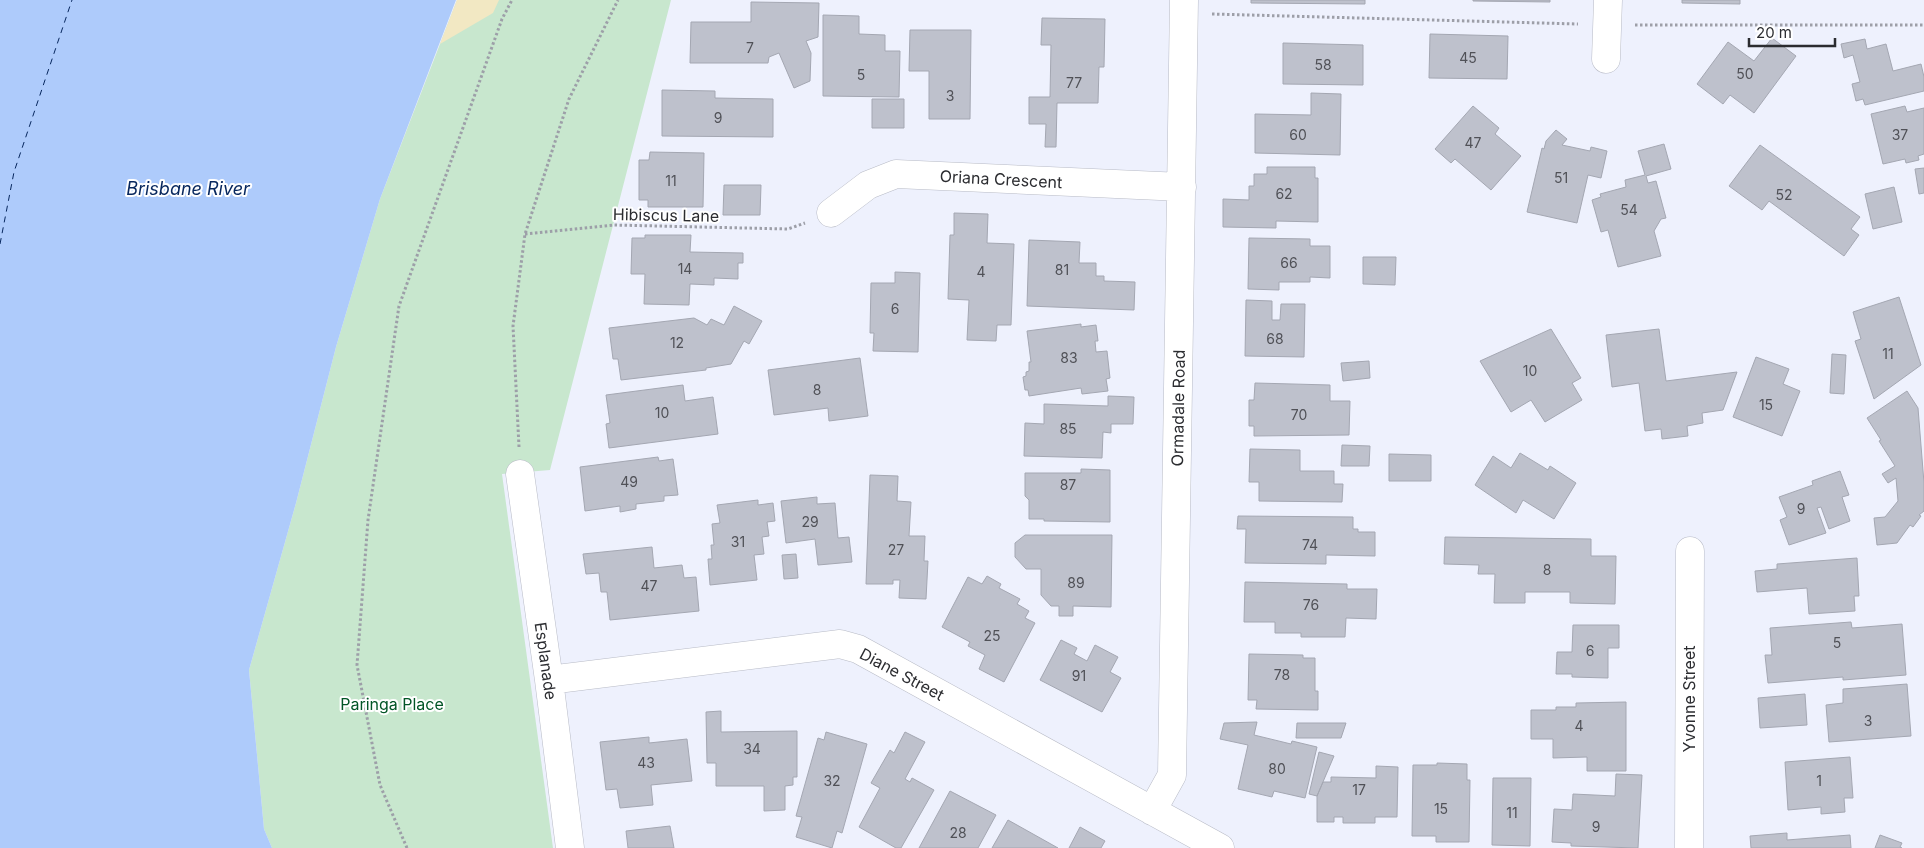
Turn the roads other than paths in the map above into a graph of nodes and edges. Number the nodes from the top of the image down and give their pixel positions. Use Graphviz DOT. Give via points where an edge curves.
graph roads {
  1 [pos="1184,0"];
  2 [pos="1608,0"];
  3 [pos="1606,59"];
  4 [pos="1182,187"];
  5 [pos="819,218"];
  6 [pos="520,474"];
  7 [pos="1690,551"];
  8 [pos="549,680"];
  9 [pos="1152,811"];
  10 [pos="570,848"];
  11 [pos="1220,848"];
  12 [pos="1689,848"];
  1 -- 4 [label="street, Ormadale Road"];
  2 -- 3 [label="street"];
  4 -- 5 [label="street, Oriana Crescent" via="896,174 868,185"];
  4 -- 9 [label="street, Ormadale Road" via="1172,775"];
  6 -- 8 [label="street, Esplanade"];
  7 -- 12 [label="street, Yvonne Street"];
  8 -- 9 [label="street, Diane Street" via="840,644 858,649"];
  8 -- 10 [label="street, Esplanade"];
  9 -- 11 [label="street, Diane Street"];
}
